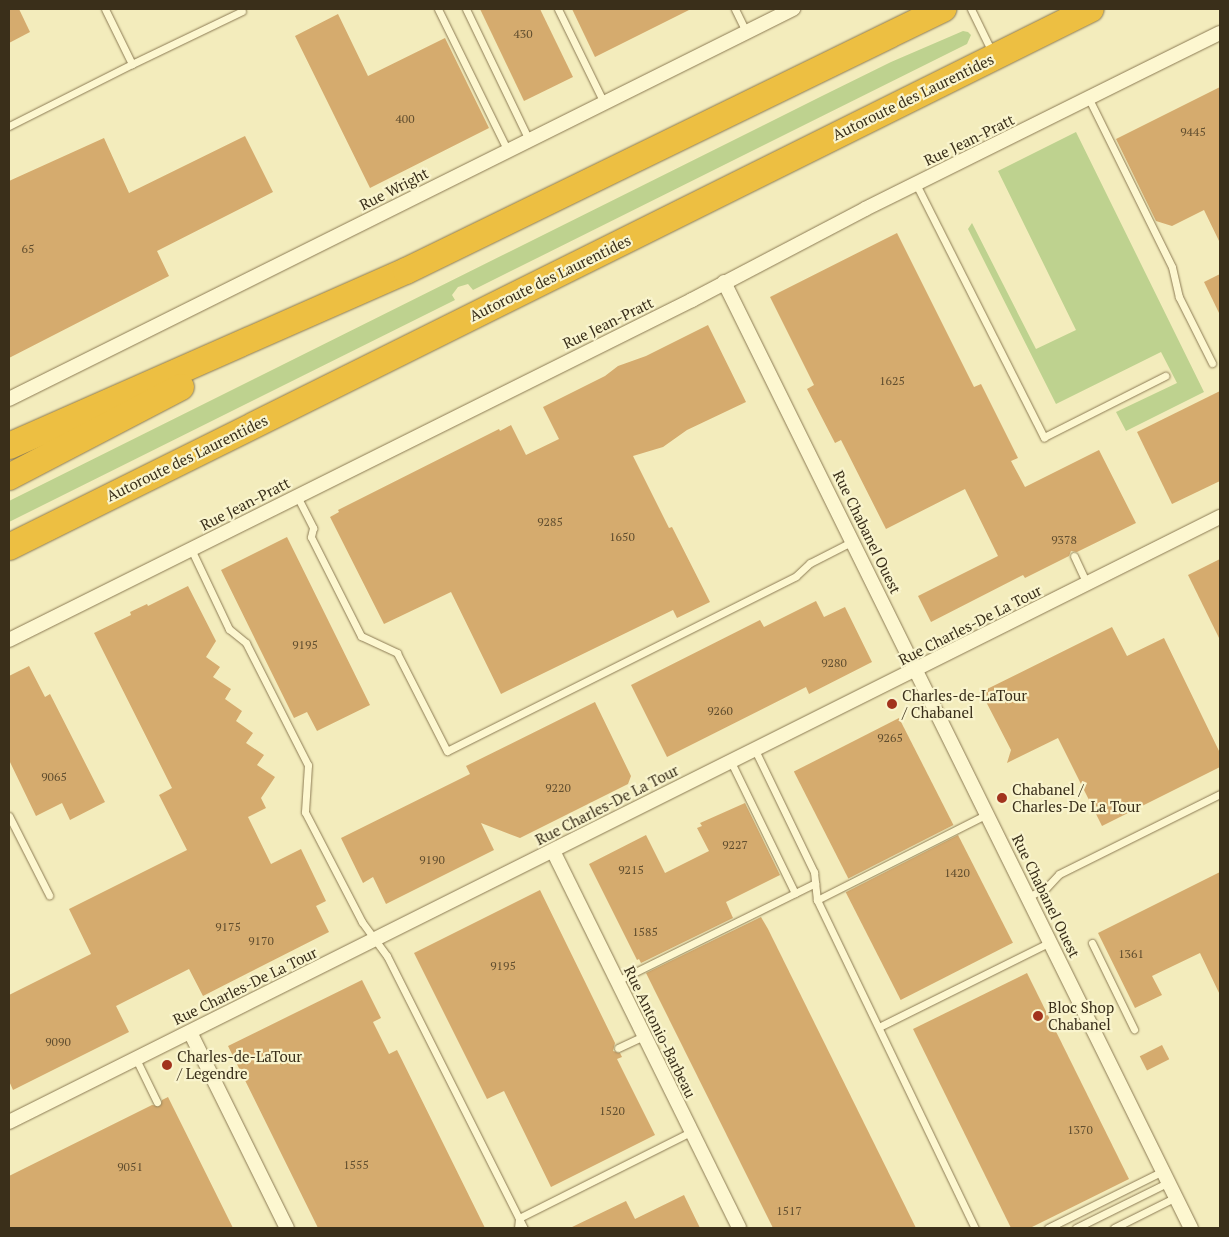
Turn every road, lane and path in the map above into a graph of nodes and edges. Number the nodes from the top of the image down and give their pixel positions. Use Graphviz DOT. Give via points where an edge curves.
graph roads {
  1 [pos="105,9"];
  2 [pos="438,9"];
  3 [pos="466,9"];
  4 [pos="558,9"];
  5 [pos="735,9"];
  6 [pos="794,9"];
  7 [pos="943,9"];
  8 [pos="970,9"];
  9 [pos="1091,9"];
  10 [pos="242,10"];
  11 [pos="746,32"];
  12 [pos="1220,33"];
  13 [pos="994,57"];
  14 [pos="132,64"];
  15 [pos="1088,99"];
  16 [pos="604,103"];
  17 [pos="9,126"];
  18 [pos="529,140"];
  19 [pos="508,151"];
  20 [pos="916,184"];
  21 [pos="406,270"];
  22 [pos="724,282"];
  23 [pos="1212,363"];
  24 [pos="1165,376"];
  25 [pos="9,400"];
  26 [pos="9,446"];
  27 [pos="9,477"];
  28 [pos="297,496"];
  29 [pos="1220,518"];
  30 [pos="853,541"];
  31 [pos="9,547"];
  32 [pos="191,549"];
  33 [pos="1074,556"];
  34 [pos="1087,584"];
  35 [pos="9,640"];
  36 [pos="916,669"];
  37 [pos="755,750"];
  38 [pos="731,762"];
  39 [pos="1220,794"];
  40 [pos="987,814"];
  41 [pos="9,816"];
  42 [pos="552,851"];
  43 [pos="815,883"];
  44 [pos="795,893"];
  45 [pos="48,895"];
  46 [pos="1028,897"];
  47 [pos="817,900"];
  48 [pos="375,940"];
  49 [pos="1050,942"];
  50 [pos="1092,943"];
  51 [pos="617,981"];
  52 [pos="879,1027"];
  53 [pos="1134,1029"];
  54 [pos="190,1032"];
  55 [pos="644,1036"];
  56 [pos="618,1048"];
  57 [pos="136,1059"];
  58 [pos="157,1102"];
  59 [pos="9,1122"];
  60 [pos="691,1132"];
  61 [pos="1166,1177"];
  62 [pos="1176,1197"];
  63 [pos="519,1218"];
  64 [pos="287,1228"];
  65 [pos="518,1228"];
  66 [pos="524,1228"];
  67 [pos="739,1228"];
  68 [pos="975,1228"];
  69 [pos="1048,1228"];
  70 [pos="1076,1228"];
  71 [pos="1114,1228"];
  72 [pos="1191,1228"];
  1 -- 14 [label="lane"];
  2 -- 19 [label="lane"];
  3 -- 18 [label="lane"];
  4 -- 16 [label="lane"];
  5 -- 11 [label="lane"];
  6 -- 11 [label="street, Rue Wright"];
  7 -- 21 [label="highway"];
  8 -- 13 [label="lane"];
  9 -- 13 [label="highway, Autoroute des Laurentides"];
  10 -- 14 [label="lane"];
  11 -- 16 [label="street, Rue Wright"];
  12 -- 15 [label="street, Rue Jean-Pratt"];
  13 -- 31 [label="highway, Autoroute des Laurentides"];
  14 -- 17 [label="lane"];
  15 -- 20 [label="street, Rue Jean-Pratt"];
  15 -- 23 [label="lane" via="1172,267 1179,296"];
  16 -- 18 [label="street, Rue Wright"];
  18 -- 19 [label="street, Rue Wright"];
  19 -- 25 [label="street, Rue Wright"];
  20 -- 22 [label="street, Rue Jean-Pratt"];
  20 -- 24 [label="lane" via="1044,437"];
  21 -- 26 [label="highway"];
  21 -- 27 [label="highway"];
  22 -- 28 [label="street, Rue Jean-Pratt"];
  22 -- 30 [label="street, Rue Chabanel Ouest"];
  28 -- 30 [label="lane" via="313,528 311,537 361,636 398,653 447,751 796,576 810,563"];
  28 -- 32 [label="street, Rue Jean-Pratt"];
  29 -- 34 [label="street, Rue Charles-De La Tour"];
  30 -- 36 [label="street, Rue Chabanel Ouest"];
  32 -- 35 [label="street, Rue Jean-Pratt"];
  32 -- 48 [label="lane" via="229,629 246,643 308,765 305,812 362,922"];
  33 -- 34 [label="lane"];
  34 -- 36 [label="street, Rue Charles-De La Tour"];
  36 -- 37 [label="street, Rue Charles-De La Tour"];
  36 -- 40 [label="street, Rue Chabanel Ouest"];
  37 -- 38 [label="street, Rue Charles-De La Tour"];
  37 -- 43 [label="lane" via="814,872"];
  38 -- 42 [label="street, Rue Charles-De La Tour"];
  38 -- 44 [label="lane"];
  39 -- 46 [label="lane" via="1059,874 1046,888"];
  40 -- 46 [label="street, Rue Chabanel Ouest"];
  40 -- 47 [label="lane"];
  41 -- 45 [label="lane"];
  42 -- 48 [label="street, Rue Charles-De La Tour"];
  42 -- 51 [label="street, Rue Antonio-Barbeau"];
  43 -- 44 [label="lane"];
  43 -- 47 [label="lane"];
  44 -- 51 [label="lane"];
  46 -- 49 [label="street, Rue Chabanel Ouest"];
  47 -- 52 [label="lane"];
  48 -- 54 [label="street, Rue Charles-De La Tour"];
  48 -- 63 [label="lane" via="387,956"];
  49 -- 52 [label="lane"];
  49 -- 61 [label="street, Rue Chabanel Ouest"];
  50 -- 53 [label="lane"];
  51 -- 55 [label="street, Rue Antonio-Barbeau"];
  52 -- 68 [label="lane"];
  54 -- 57 [label="street, Rue Charles-De La Tour"];
  54 -- 64 [label="street"];
  55 -- 56 [label="lane"];
  55 -- 60 [label="street, Rue Antonio-Barbeau"];
  57 -- 58 [label="lane"];
  57 -- 59 [label="street, Rue Charles-De La Tour"];
  60 -- 63 [label="lane"];
  60 -- 67 [label="street, Rue Antonio-Barbeau"];
  61 -- 62 [label="street, Rue Chabanel Ouest"];
  61 -- 69 [label="lane"];
  61 -- 70 [label="lane"];
  62 -- 71 [label="lane"];
  62 -- 72 [label="street, Rue Chabanel Ouest"];
  63 -- 65 [label="lane"];
  63 -- 66 [label="lane"];
}
